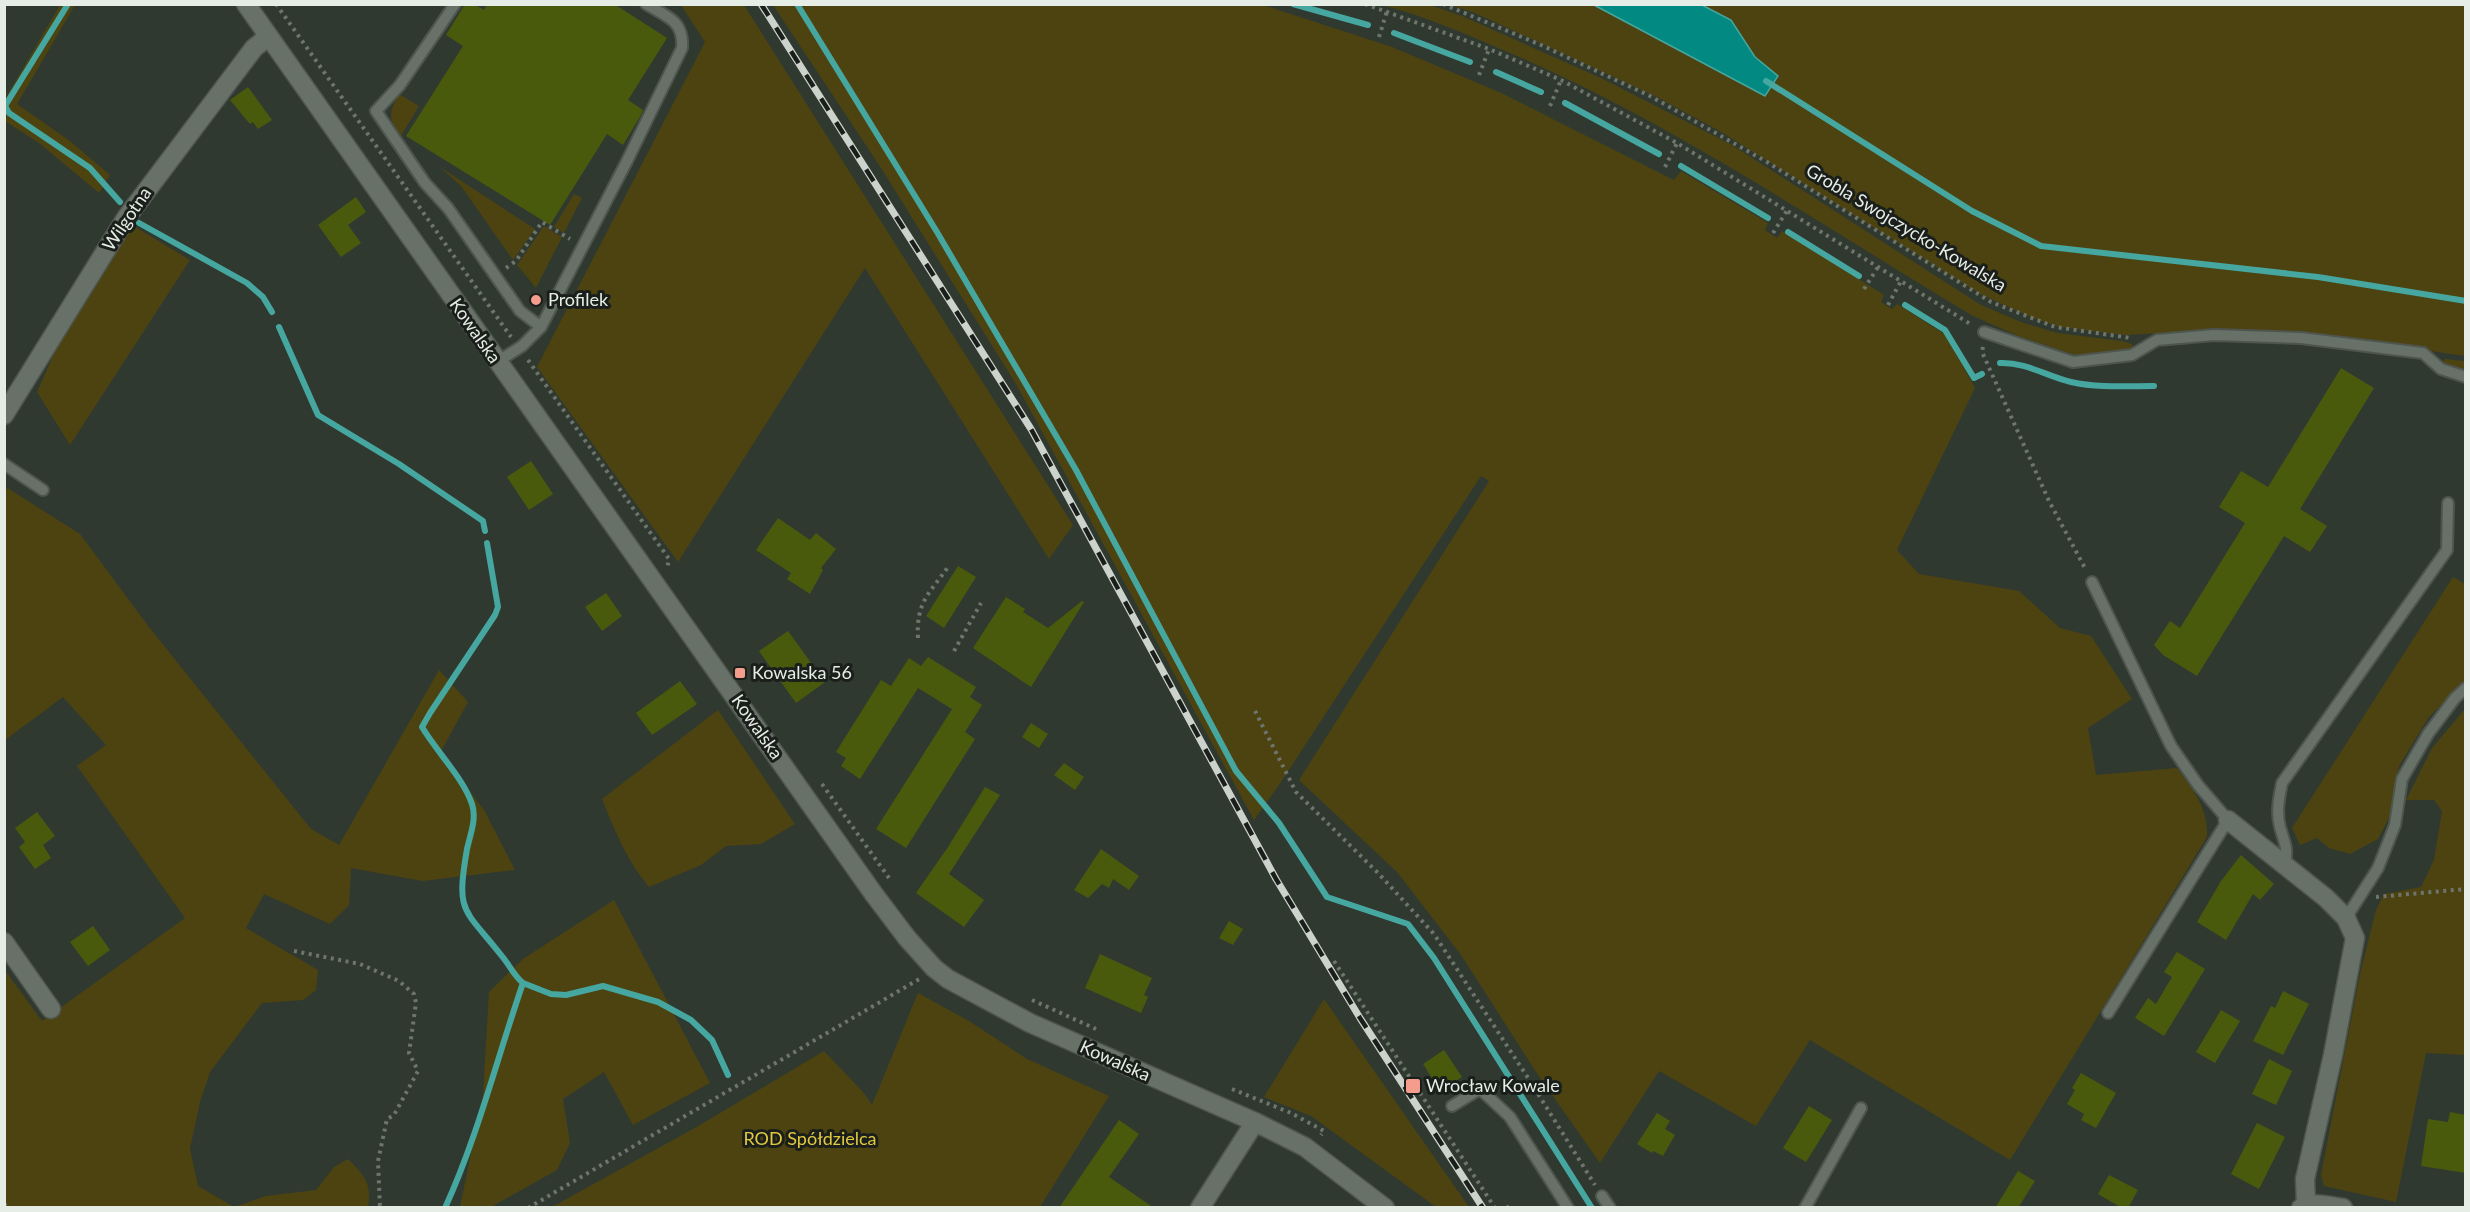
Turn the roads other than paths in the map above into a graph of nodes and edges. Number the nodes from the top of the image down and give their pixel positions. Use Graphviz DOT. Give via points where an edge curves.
graph roads {
  1 [pos="246,4"];
  2 [pos="455,4"];
  3 [pos="646,4"];
  4 [pos="268,37"];
  5 [pos="541,327"];
  6 [pos="1984,332"];
  7 [pos="497,362"];
  8 [pos="2466,377"];
  9 [pos="4,415"];
  10 [pos="4,464"];
  11 [pos="43,490"];
  12 [pos="2448,503"];
  13 [pos="2092,582"];
  14 [pos="2466,688"];
  15 [pos="2228,820"];
  16 [pos="2285,865"];
  17 [pos="2346,918"];
  18 [pos="4,942"];
  19 [pos="51,1008"];
  20 [pos="2109,1013"];
  21 [pos="1452,1106"];
  22 [pos="1861,1108"];
  23 [pos="1256,1122"];
  24 [pos="1602,1196"];
  25 [pos="2304,1206"];
  26 [pos="1200,1208"];
  27 [pos="1385,1208"];
  28 [pos="1568,1208"];
  29 [pos="1610,1208"];
  30 [pos="1805,1208"];
  31 [pos="2343,1208"];
  1 -- 4 [label="street, Kowalska"];
  2 -- 5 [label="lane" via="400,85 376,111 520,311"];
  3 -- 5 [label="lane" via="678,24 683,35 682,48"];
  4 -- 7 [label="street, Kowalska"];
  4 -- 9 [label="street, Wilgotna" via="254,48 126,218"];
  5 -- 7 [label="lane"];
  6 -- 8 [label="lane" via="2073,362 2132,355 2157,340 2214,334 2301,338 2423,353 2441,369"];
  7 -- 23 [label="street, Kowalska" via="873,893 934,968 1030,1023"];
  10 -- 11 [label="lane"];
  12 -- 16 [label="lane" via="2447,550 2282,783 2278,812 2288,848"];
  13 -- 15 [label="lane" via="2171,746"];
  14 -- 17 [label="lane" via="2428,734 2402,779 2396,825 2378,868"];
  15 -- 16 [label="street"];
  15 -- 20 [label="lane"];
  16 -- 17 [label="street"];
  17 -- 25 [label="street" via="2355,938 2305,1179"];
  18 -- 19 [label="street"];
  21 -- 28 [label="lane" via="1480,1089 1510,1117"];
  22 -- 30 [label="lane"];
  23 -- 26 [label="street"];
  23 -- 27 [label="street, Kowalska" via="1311,1151"];
  24 -- 29 [label="lane"];
  25 -- 31 [label="street"];
}
